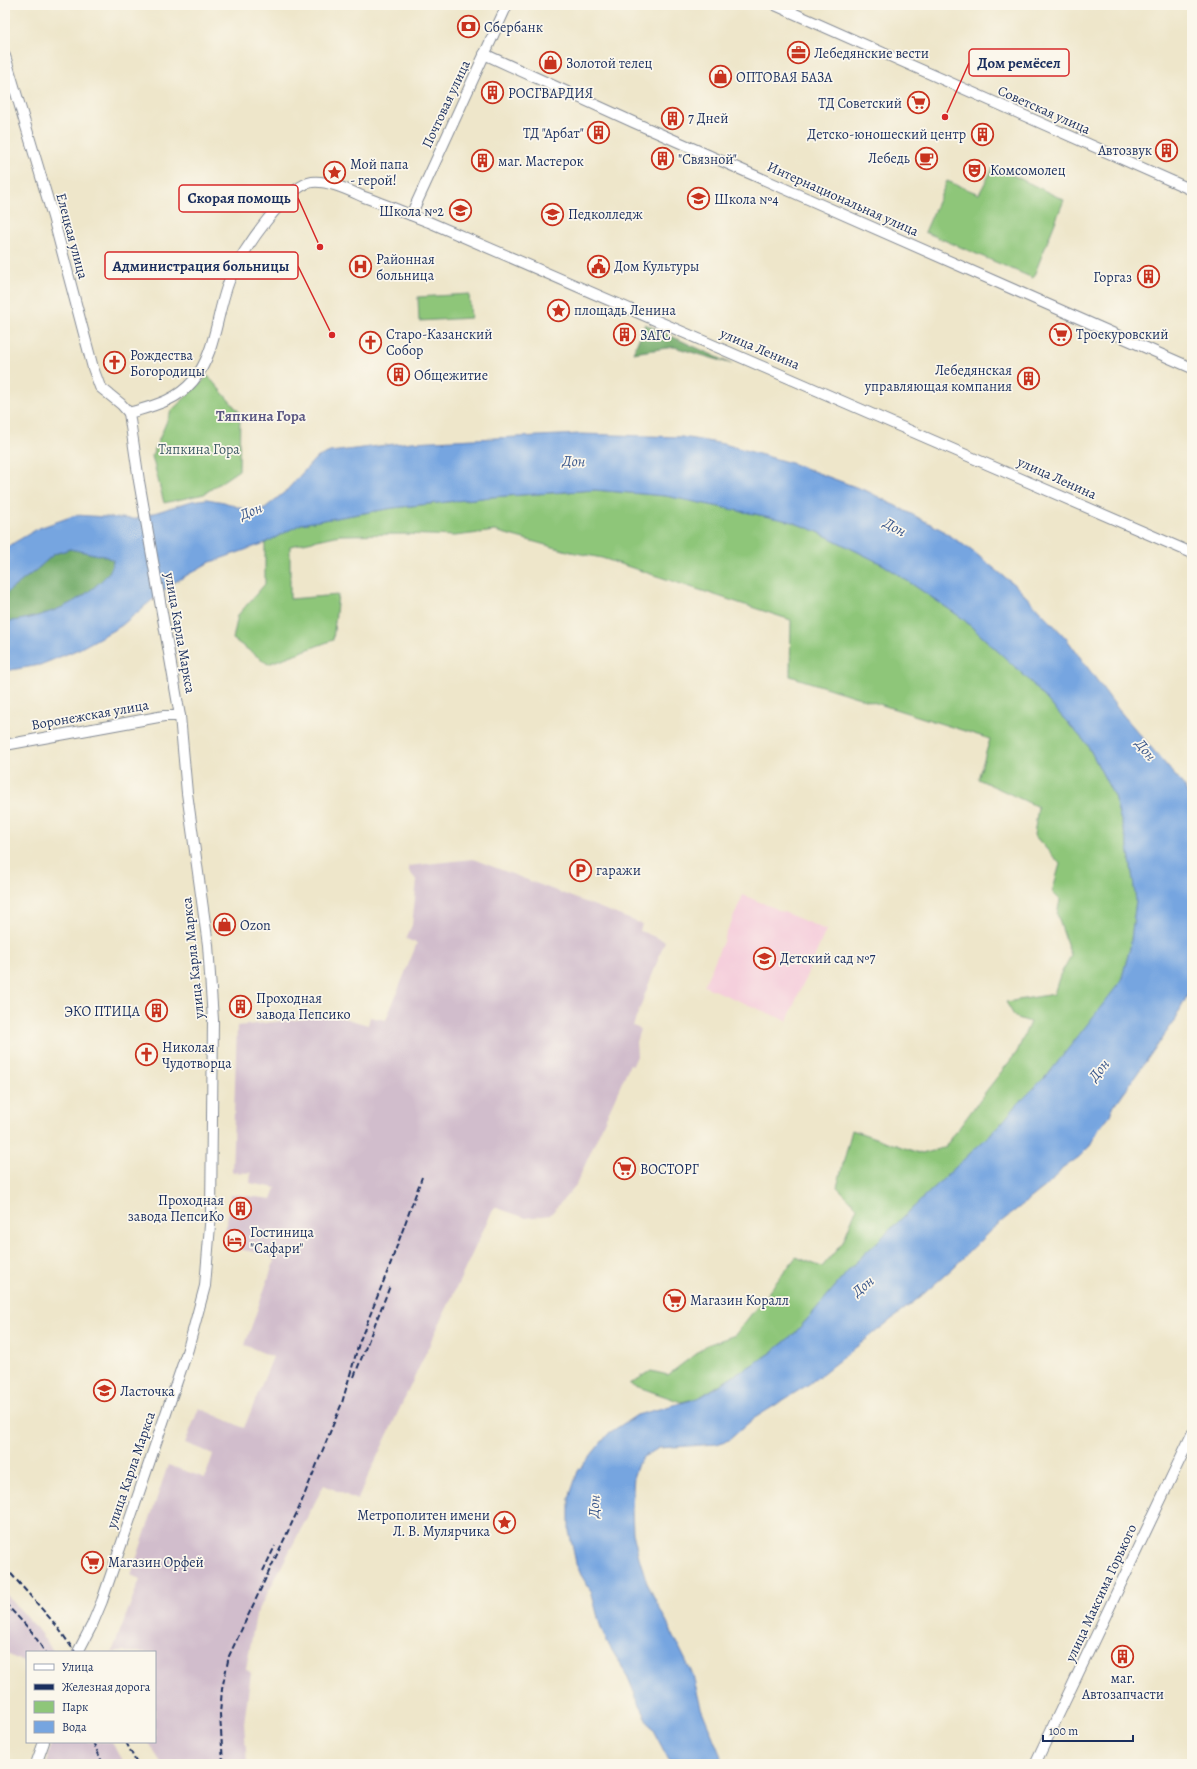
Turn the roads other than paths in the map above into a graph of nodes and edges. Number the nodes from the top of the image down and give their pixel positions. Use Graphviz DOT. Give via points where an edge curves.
graph roads {
  1 [pos="507,5"];
  2 [pos="775,5"];
  3 [pos="484,54"];
  4 [pos="5,56"];
  5 [pos="1192,190"];
  6 [pos="411,215"];
  7 [pos="1192,368"];
  8 [pos="129,413"];
  9 [pos="1192,553"];
  10 [pos="180,716"];
  11 [pos="5,744"];
  12 [pos="1192,1434"];
  13 [pos="79,1651"];
  14 [pos="44,1743"];
  15 [pos="36,1764"];
  16 [pos="1035,1764"];
  1 -- 3 [label="main road, Почтовая улица"];
  2 -- 5 [label="main road, Советская улица"];
  3 -- 6 [label="main road, Почтовая улица"];
  3 -- 7 [label="main road, Интернациональная улица"];
  4 -- 8 [label="main road, Елецкая улица" via="53,217 93,368 100,387"];
  6 -- 8 [label="main road, улица Ленина" via="335,186 312,182 295,191 276,207 232,274 203,368 180,394 167,402"];
  6 -- 9 [label="main road, улица Ленина"];
  8 -- 10 [label="main road, улица Карла Маркса"];
  10 -- 11 [label="main road, Воронежская улица" via="164,716"];
  10 -- 13 [label="main road, улица Карла Маркса" via="187,793 208,945 213,1020 211,1222 205,1286 188,1350 102,1601"];
  12 -- 16 [label="main road, улица Максима Горького"];
  14 -- 15 [label="main road"];
}
